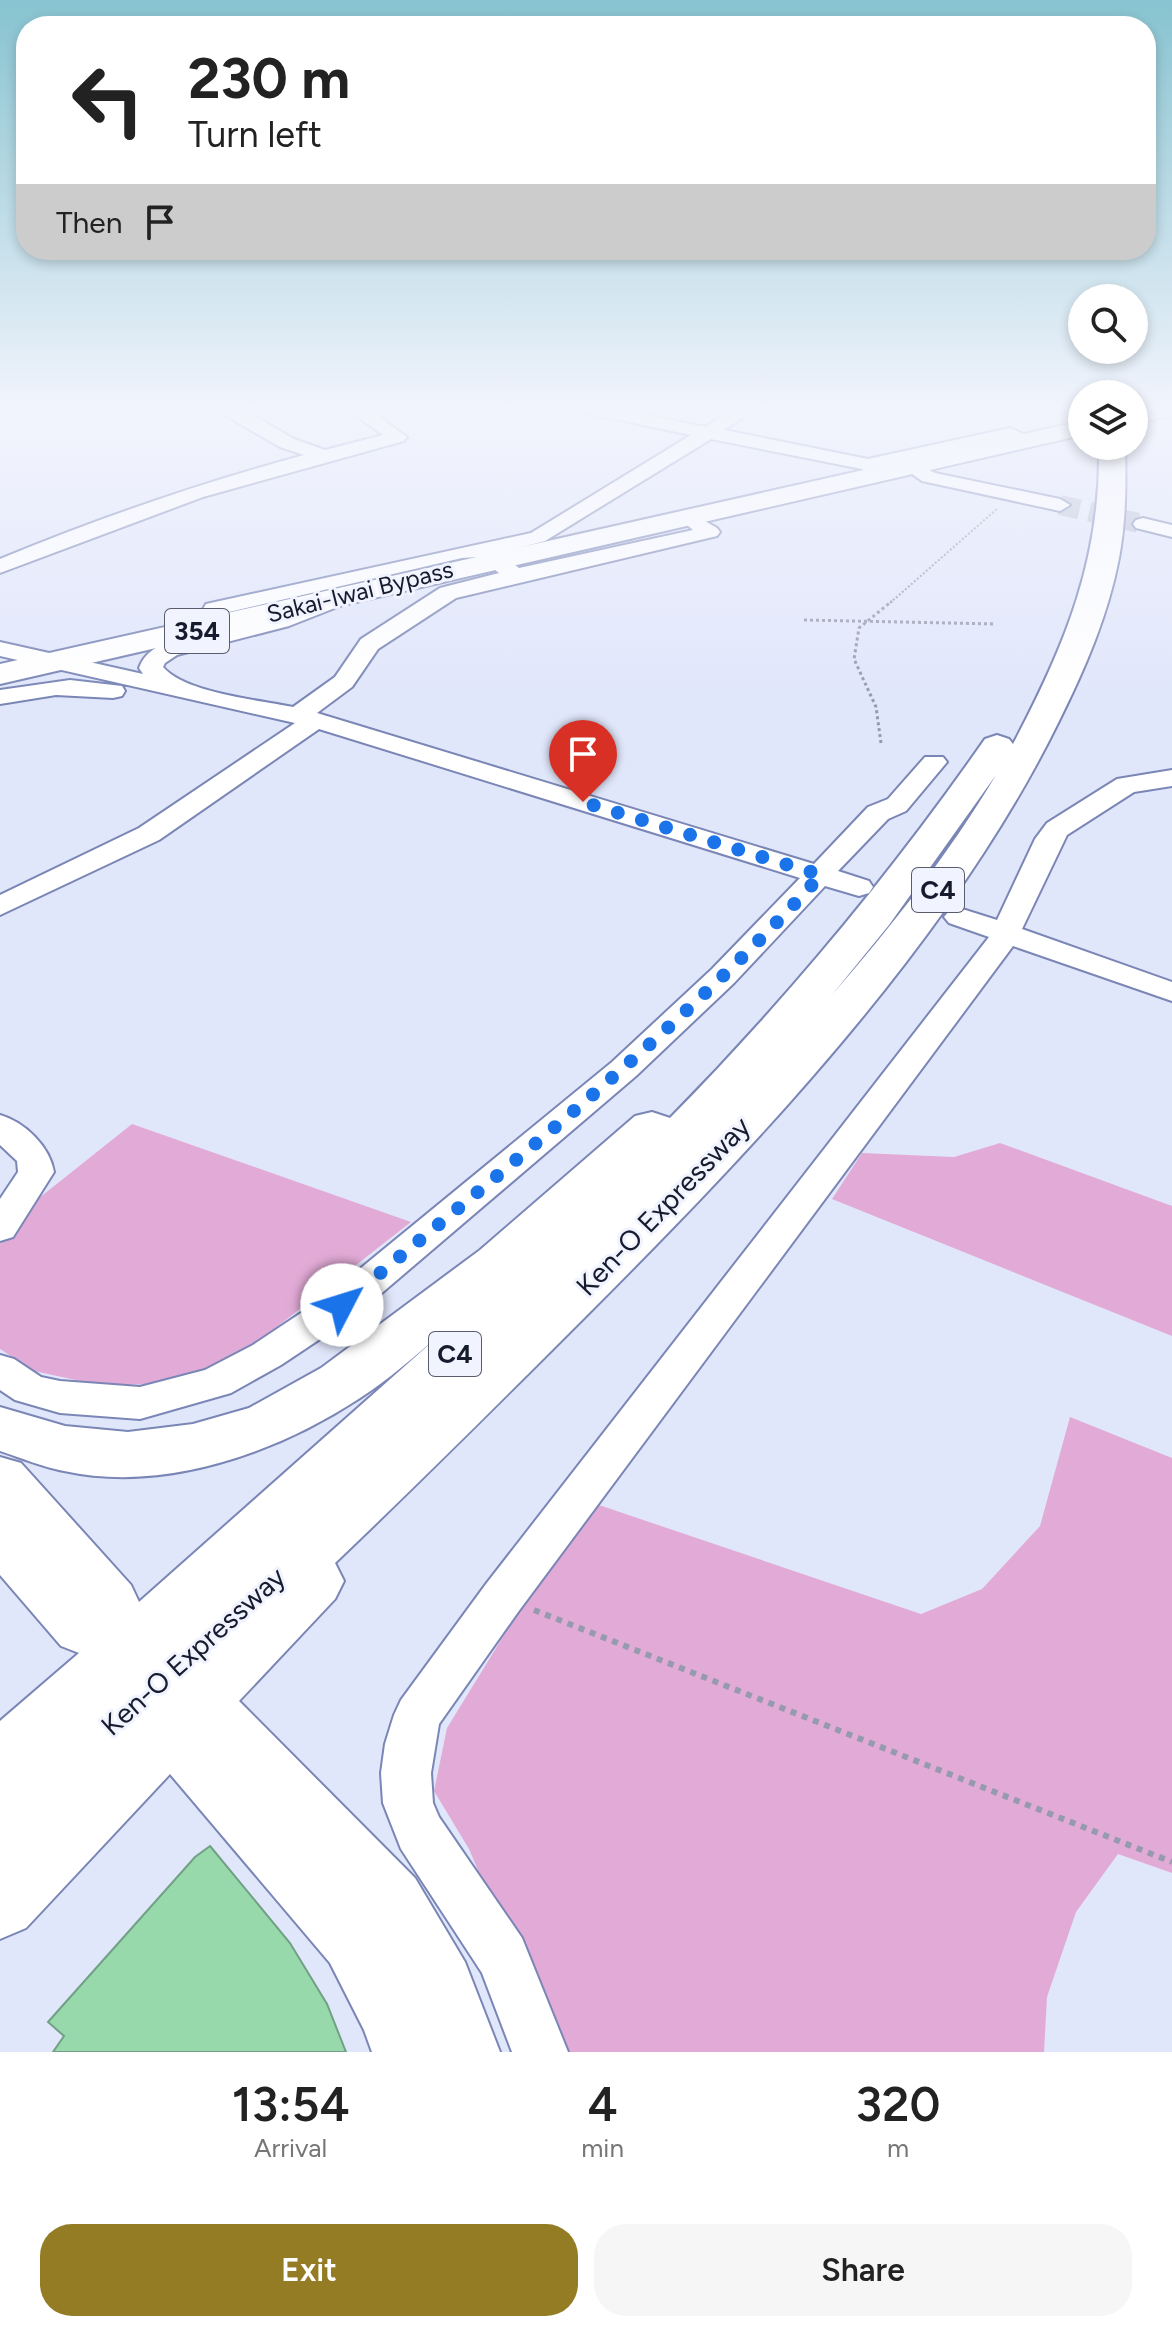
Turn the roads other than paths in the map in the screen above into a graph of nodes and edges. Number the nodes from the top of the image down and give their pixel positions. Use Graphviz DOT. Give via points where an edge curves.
graph roads {
  1 [pos="174,502"];
  2 [pos="596,502"];
  3 [pos="743,502"];
  4 [pos="1046,502"];
  5 [pos="1088,502"];
  6 [pos="1112,502"];
  7 [pos="1060,505"];
  8 [pos="1143,524"];
  9 [pos="1172,531"];
  10 [pos="497,562"];
  11 [pos="0,567"];
  12 [pos="335,599"];
  13 [pos="227,624"];
  14 [pos="0,649"];
  15 [pos="59,662"];
  16 [pos="0,676"];
  17 [pos="177,688"];
  18 [pos="0,697"];
  19 [pos="306,718"];
  20 [pos="934,762"];
  21 [pos="1172,778"];
  22 [pos="821,875"];
  23 [pos="869,900"];
  24 [pos="0,906"];
  25 [pos="959,917"];
  26 [pos="1008,932"];
  27 [pos="1172,992"];
  28 [pos="0,1126"];
  29 [pos="0,1228"];
  30 [pos="618,1255"];
  31 [pos="0,1370"];
  32 [pos="0,1429"];
  33 [pos="0,1480"];
  34 [pos="0,1533"];
  35 [pos="0,1763"];
  36 [pos="0,1822"];
  37 [pos="0,1903"];
  38 [pos="410,2052"];
  39 [pos="462,2052"];
  40 [pos="540,2052"];
  1 -- 11 [label="street"];
  2 -- 10 [label="street"];
  3 -- 10 [label="highway, Sakai-Iwai Bypass / 354"];
  4 -- 7 [label="street"];
  5 -- 23 [label="highway, Ken-O Expressway / C4" via="1082,536 1039,664 1000,742 957,810"];
  6 -- 30 [label="highway, Ken-O Expressway / C4" via="1108,540 1068,668 1030,748 980,832 827,1029 727,1144"];
  8 -- 9 [label="street"];
  10 -- 12 [label="highway, Sakai-Iwai Bypass / 354"];
  10 -- 13 [label="street" via="462,552 214,609"];
  10 -- 19 [label="street" via="369,644 344,682"];
  12 -- 13 [label="highway, Sakai-Iwai Bypass / 354"];
  12 -- 17 [label="street" via="281,621 159,656 151,668"];
  13 -- 15 [label="highway, Sakai-Iwai Bypass / 354"];
  14 -- 15 [label="street"];
  15 -- 16 [label="highway, Sakai-Iwai Bypass / 354"];
  15 -- 17 [label="street"];
  17 -- 18 [label="street" via="162,701 91,687 35,689"];
  17 -- 19 [label="street"];
  19 -- 22 [label="street"];
  19 -- 24 [label="street" via="149,834"];
  20 -- 22 [label="street" via="897,805 878,813"];
  21 -- 26 [label="street" via="1126,785 1057,829"];
  22 -- 23 [label="street"];
  22 -- 31 [label="street" via="624,1069 342,1305 267,1355 217,1382 140,1403 60,1397 29,1389"];
  23 -- 32 [label="highway" via="719,1067 498,1263 341,1383 267,1425 193,1447 128,1455 65,1449"];
  23 -- 35 [label="highway, Ken-O Expressway / C4" via="689,1127 562,1255 221,1570"];
  25 -- 26 [label="street"];
  26 -- 27 [label="street"];
  26 -- 40 [label="street" via="418,1715 409,1744 408,1803 419,1832 503,1957"];
  28 -- 29 [label="street" via="34,1157 36,1172"];
  30 -- 36 [label="highway, Ken-O Expressway / C4" via="309,1549"];
  30 -- 37 [label="highway" via="330,1564"];
  33 -- 34 [label="highway" via="96,1616"];
  38 -- 39 [label="highway" via="356,1937 202,1734 389,1903 439,1988"];
}
